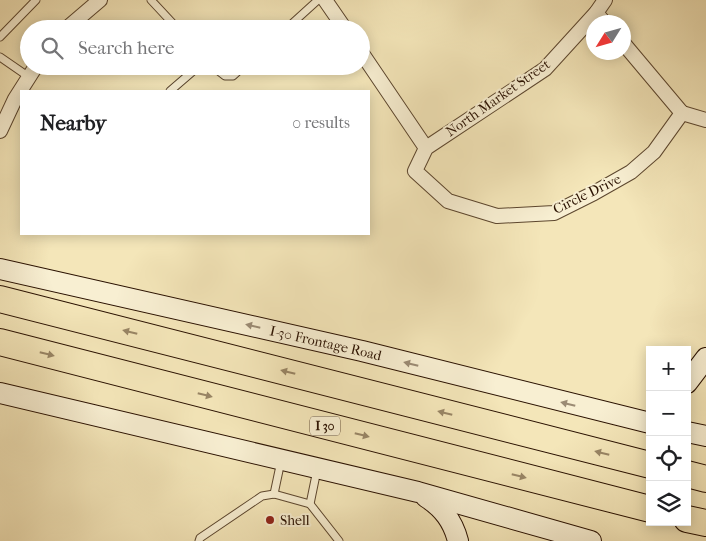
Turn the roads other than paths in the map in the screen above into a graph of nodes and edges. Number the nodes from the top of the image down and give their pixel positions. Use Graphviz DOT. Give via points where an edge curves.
graph roads {
  1 [pos="36,0"];
  2 [pos="100,0"];
  3 [pos="151,0"];
  4 [pos="318,0"];
  5 [pos="325,0"];
  6 [pos="605,0"];
  7 [pos="601,15"];
  8 [pos="77,20"];
  9 [pos="170,20"];
  10 [pos="296,20"];
  11 [pos="339,20"];
  12 [pos="586,31"];
  13 [pos="0,37"];
  14 [pos="631,52"];
  15 [pos="0,57"];
  16 [pos="370,65"];
  17 [pos="20,66"];
  18 [pos="30,75"];
  19 [pos="189,75"];
  20 [pos="21,90"];
  21 [pos="171,90"];
  22 [pos="20,91"];
  23 [pos="682,113"];
  24 [pos="706,120"];
  25 [pos="0,131"];
  26 [pos="426,148"];
  27 [pos="0,269"];
  28 [pos="0,299"];
  29 [pos="0,342"];
  30 [pos="706,358"];
  31 [pos="691,378"];
  32 [pos="0,395"];
  33 [pos="646,411"];
  34 [pos="604,413"];
  35 [pos="646,423"];
  36 [pos="691,433"];
  37 [pos="706,436"];
  38 [pos="281,460"];
  39 [pos="646,464"];
  40 [pos="318,469"];
  41 [pos="691,475"];
  42 [pos="706,479"];
  43 [pos="418,492"];
  44 [pos="274,494"];
  45 [pos="310,504"];
  46 [pos="646,508"];
  47 [pos="691,520"];
  48 [pos="706,523"];
  49 [pos="566,535"];
  50 [pos="199,541"];
  51 [pos="339,541"];
  52 [pos="458,541"];
  53 [pos="540,541"];
  54 [pos="591,541"];
  1 -- 13 [label="lane"];
  2 -- 8 [label="street"];
  3 -- 9 [label="lane"];
  4 -- 10 [label="lane"];
  5 -- 11 [label="street"];
  6 -- 7 [label="street, North Market Street"];
  12 -- 26 [label="street, North Market Street" via="545,69"];
  14 -- 23 [label="street"];
  15 -- 17 [label="lane"];
  16 -- 26 [label="street"];
  18 -- 20 [label="street"];
  19 -- 21 [label="lane"];
  22 -- 25 [label="street"];
  23 -- 24 [label="street"];
  23 -- 26 [label="street, Circle Drive" via="654,152 631,172 554,213 497,216 448,201 415,171"];
  34 -- 27 [label="main road, I-30 Frontage Road, one-way" via="362,351"];
  39 -- 28 [label="highway, one-way"];
  29 -- 46 [label="highway, I 30, one-way"];
  30 -- 31 [label="main road"];
  32 -- 38 [label="main road"];
  33 -- 34 [label="main road"];
  34 -- 35 [label="main road, I-30 Frontage Road"];
  36 -- 37 [label="main road"];
  38 -- 40 [label="main road"];
  38 -- 44 [label="lane"];
  40 -- 43 [label="main road"];
  40 -- 45 [label="lane"];
  41 -- 42 [label="highway"];
  43 -- 49 [label="main road"];
  43 -- 52 [label="main road" via="439,506 454,528"];
  44 -- 45 [label="lane"];
  44 -- 50 [label="lane" via="262,496"];
  45 -- 51 [label="lane"];
  47 -- 48 [label="highway"];
  49 -- 53 [label="main road"];
  49 -- 54 [label="main road"];
}
